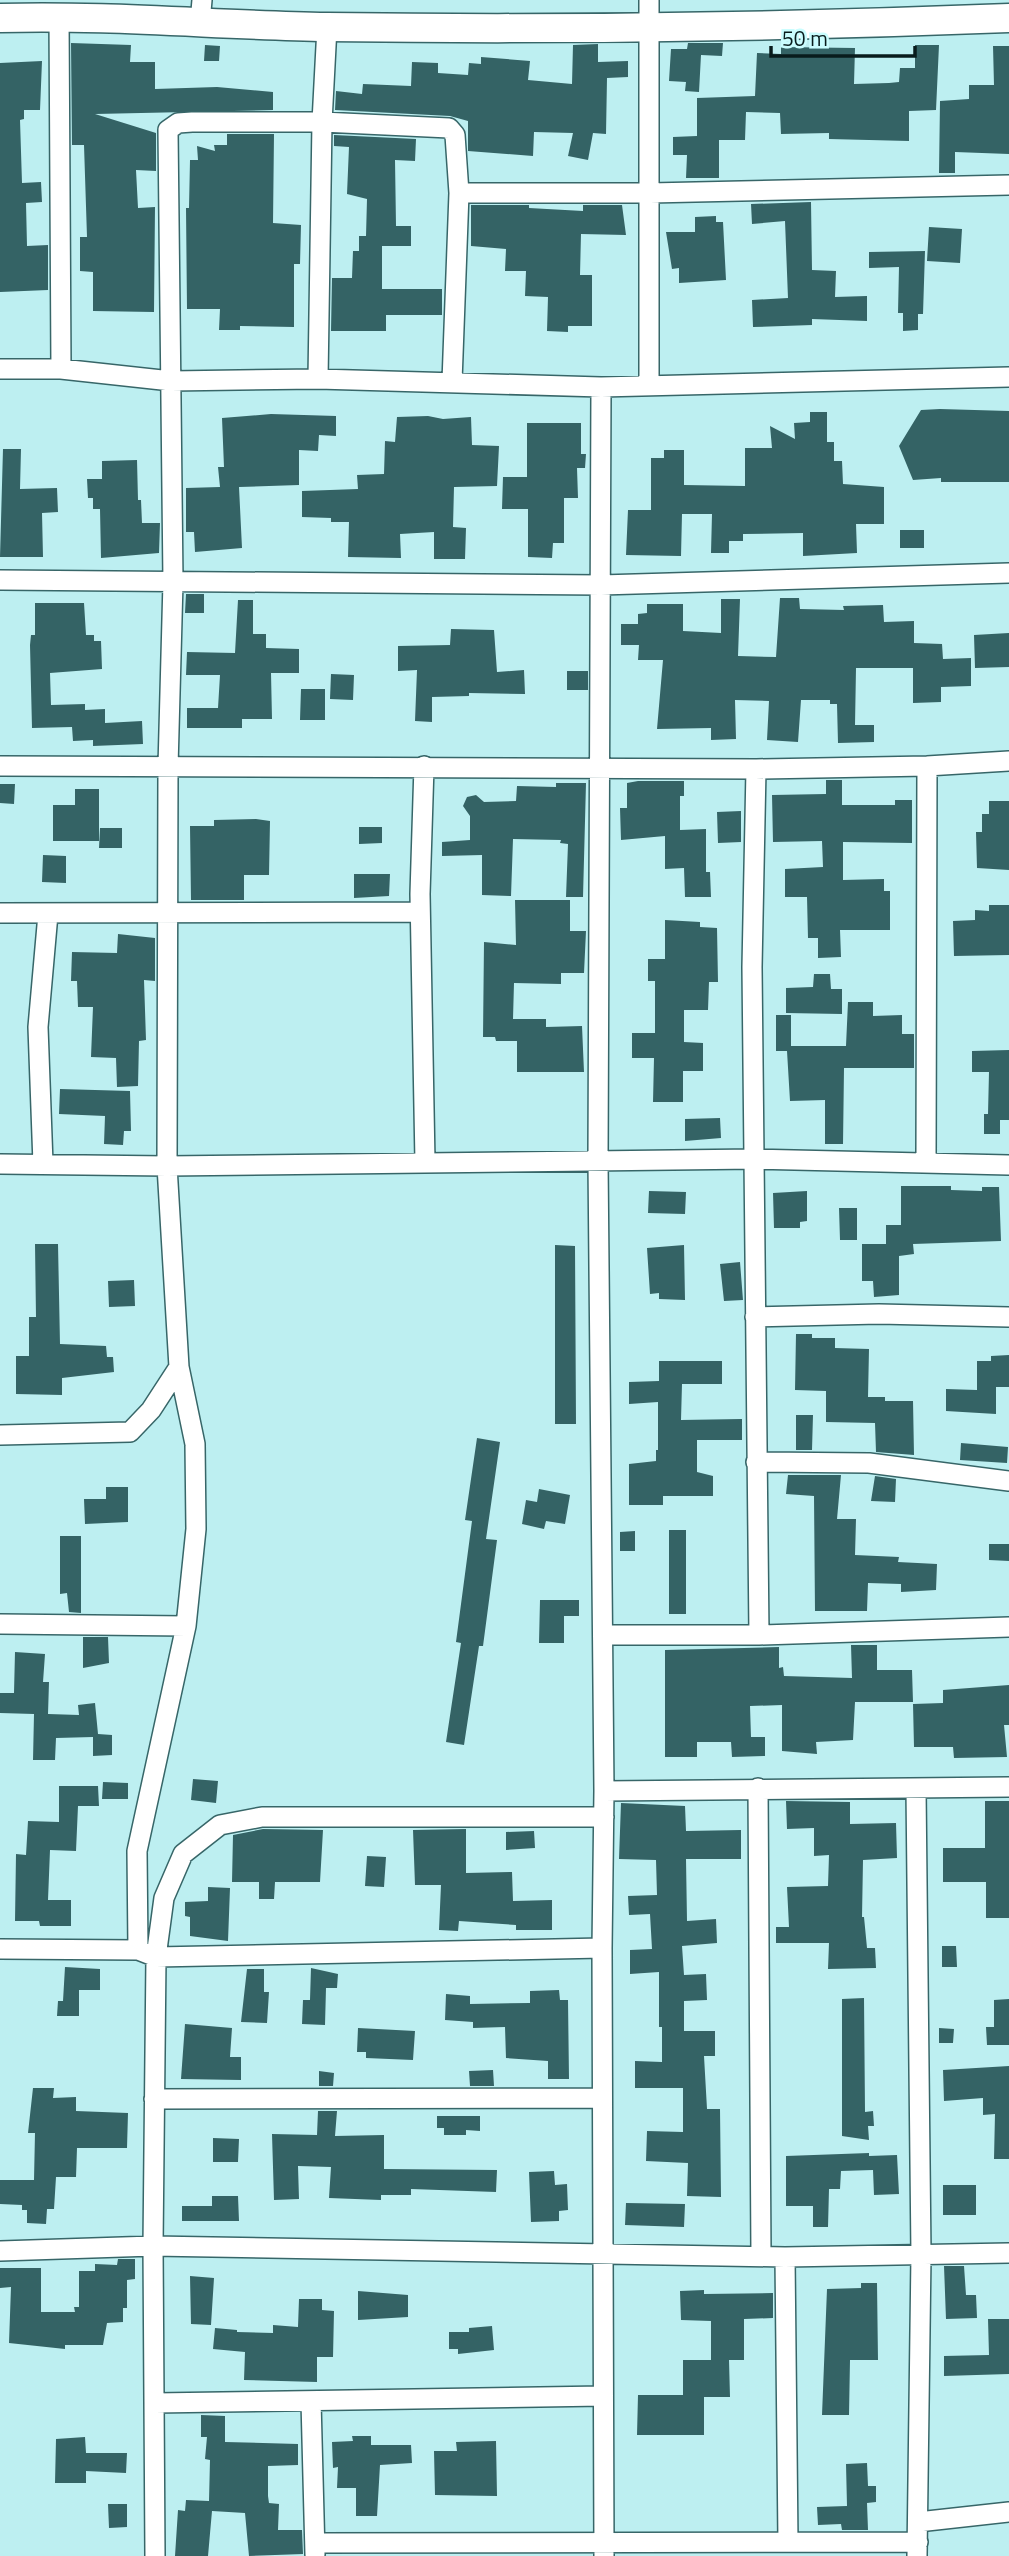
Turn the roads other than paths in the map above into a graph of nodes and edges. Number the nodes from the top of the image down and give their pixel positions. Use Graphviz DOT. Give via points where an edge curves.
graph roads {
  1 [pos="201,11"];
  2 [pos="992,12"];
  3 [pos="649,13"];
  4 [pos="59,16"];
  5 [pos="0,18"];
  6 [pos="327,27"];
  7 [pos="322,122"];
  8 [pos="1009,185"];
  9 [pos="458,193"];
  10 [pos="650,193"];
  11 [pos="0,369"];
  12 [pos="61,369"];
  13 [pos="1009,377"];
  14 [pos="318,379"];
  15 [pos="170,380"];
  16 [pos="453,382"];
  17 [pos="649,384"];
  18 [pos="601,387"];
  19 [pos="1009,573"];
  20 [pos="0,580"];
  21 [pos="173,582"];
  22 [pos="601,585"];
  23 [pos="1009,761"];
  24 [pos="0,766"];
  25 [pos="424,766"];
  26 [pos="927,766"];
  27 [pos="168,767"];
  28 [pos="601,767"];
  29 [pos="757,769"];
  30 [pos="420,912"];
  31 [pos="0,913"];
  32 [pos="48,914"];
  33 [pos="169,914"];
  34 [pos="755,1159"];
  35 [pos="598,1161"];
  36 [pos="425,1162"];
  37 [pos="926,1163"];
  38 [pos="0,1164"];
  39 [pos="43,1164"];
  40 [pos="1009,1165"];
  41 [pos="167,1166"];
  42 [pos="755,1317"];
  43 [pos="1009,1317"];
  44 [pos="179,1367"];
  45 [pos="0,1436"];
  46 [pos="756,1462"];
  47 [pos="1009,1481"];
  48 [pos="0,1624"];
  49 [pos="186,1626"];
  50 [pos="1009,1627"];
  51 [pos="603,1635"];
  52 [pos="759,1635"];
  53 [pos="1009,1787"];
  54 [pos="758,1788"];
  55 [pos="916,1789"];
  56 [pos="604,1791"];
  57 [pos="604,1817"];
  58 [pos="602,1948"];
  59 [pos="0,1949"];
  60 [pos="147,1954"];
  61 [pos="602,2098"];
  62 [pos="155,2099"];
  63 [pos="153,2246"];
  64 [pos="0,2251"];
  65 [pos="603,2253"];
  66 [pos="1009,2253"];
  67 [pos="921,2255"];
  68 [pos="761,2256"];
  69 [pos="785,2257"];
  70 [pos="603,2396"];
  71 [pos="311,2402"];
  72 [pos="155,2403"];
  73 [pos="1009,2512"];
  74 [pos="918,2540"];
  75 [pos="788,2542"];
  76 [pos="315,2549"];
  77 [pos="604,2549"];
  78 [pos="155,2556"];
  1 -- 4 [label="street"];
  1 -- 6 [label="street"];
  2 -- 3 [label="street"];
  3 -- 6 [label="street"];
  3 -- 10 [label="street"];
  4 -- 5 [label="street"];
  4 -- 12 [label="street"];
  6 -- 7 [label="street"];
  7 -- 9 [label="street" via="449,128 455,135"];
  7 -- 14 [label="street"];
  7 -- 15 [label="street" via="178,123 168,130"];
  8 -- 10 [label="street"];
  9 -- 10 [label="street"];
  9 -- 16 [label="street"];
  10 -- 17 [label="street"];
  11 -- 12 [label="street"];
  12 -- 15 [label="street"];
  13 -- 17 [label="street"];
  14 -- 15 [label="street"];
  14 -- 16 [label="street"];
  15 -- 21 [label="street"];
  16 -- 18 [label="street"];
  17 -- 18 [label="street"];
  18 -- 22 [label="street"];
  19 -- 22 [label="street"];
  20 -- 21 [label="street"];
  21 -- 22 [label="street"];
  21 -- 27 [label="street"];
  22 -- 28 [label="street"];
  23 -- 26 [label="street"];
  24 -- 27 [label="street"];
  25 -- 27 [label="street"];
  25 -- 28 [label="street"];
  25 -- 30 [label="street"];
  26 -- 29 [label="street"];
  26 -- 37 [label="street"];
  27 -- 33 [label="street"];
  28 -- 29 [label="street"];
  28 -- 35 [label="street"];
  29 -- 34 [label="street" via="752,967"];
  30 -- 33 [label="street"];
  30 -- 36 [label="street"];
  31 -- 32 [label="street"];
  32 -- 33 [label="street"];
  32 -- 39 [label="street" via="38,1027"];
  33 -- 41 [label="street"];
  34 -- 35 [label="street"];
  34 -- 37 [label="street"];
  34 -- 42 [label="street"];
  35 -- 36 [label="street"];
  35 -- 51 [label="street"];
  36 -- 41 [label="street"];
  37 -- 40 [label="street"];
  38 -- 39 [label="street"];
  39 -- 41 [label="street"];
  41 -- 44 [label="street"];
  42 -- 43 [label="street"];
  42 -- 46 [label="street"];
  44 -- 45 [label="street" via="151,1410 130,1432"];
  44 -- 49 [label="street" via="195,1444 197,1529"];
  46 -- 47 [label="street" via="869,1463"];
  46 -- 52 [label="street"];
  48 -- 49 [label="street"];
  49 -- 60 [label="street" via="137,1850"];
  50 -- 52 [label="street"];
  51 -- 52 [label="street"];
  51 -- 56 [label="street"];
  53 -- 55 [label="street"];
  54 -- 55 [label="street"];
  54 -- 56 [label="street"];
  54 -- 68 [label="street"];
  55 -- 67 [label="street"];
  56 -- 57 [label="street"];
  57 -- 58 [label="street"];
  57 -- 60 [label="street" via="262,1817 219,1825 183,1854"];
  58 -- 60 [label="street"];
  58 -- 61 [label="street"];
  59 -- 60 [label="street"];
  60 -- 62 [label="street"];
  61 -- 62 [label="street"];
  61 -- 65 [label="street"];
  62 -- 63 [label="street"];
  63 -- 64 [label="street"];
  63 -- 65 [label="street"];
  63 -- 72 [label="street"];
  65 -- 68 [label="street"];
  65 -- 70 [label="street"];
  66 -- 67 [label="street"];
  67 -- 69 [label="street"];
  67 -- 74 [label="street"];
  68 -- 69 [label="street"];
  69 -- 75 [label="street"];
  70 -- 71 [label="street"];
  70 -- 77 [label="street"];
  71 -- 72 [label="street"];
  71 -- 76 [label="street"];
  72 -- 78 [label="street"];
  73 -- 74 [label="street"];
  74 -- 75 [label="street"];
  75 -- 77 [label="street"];
  76 -- 77 [label="street"];
}
